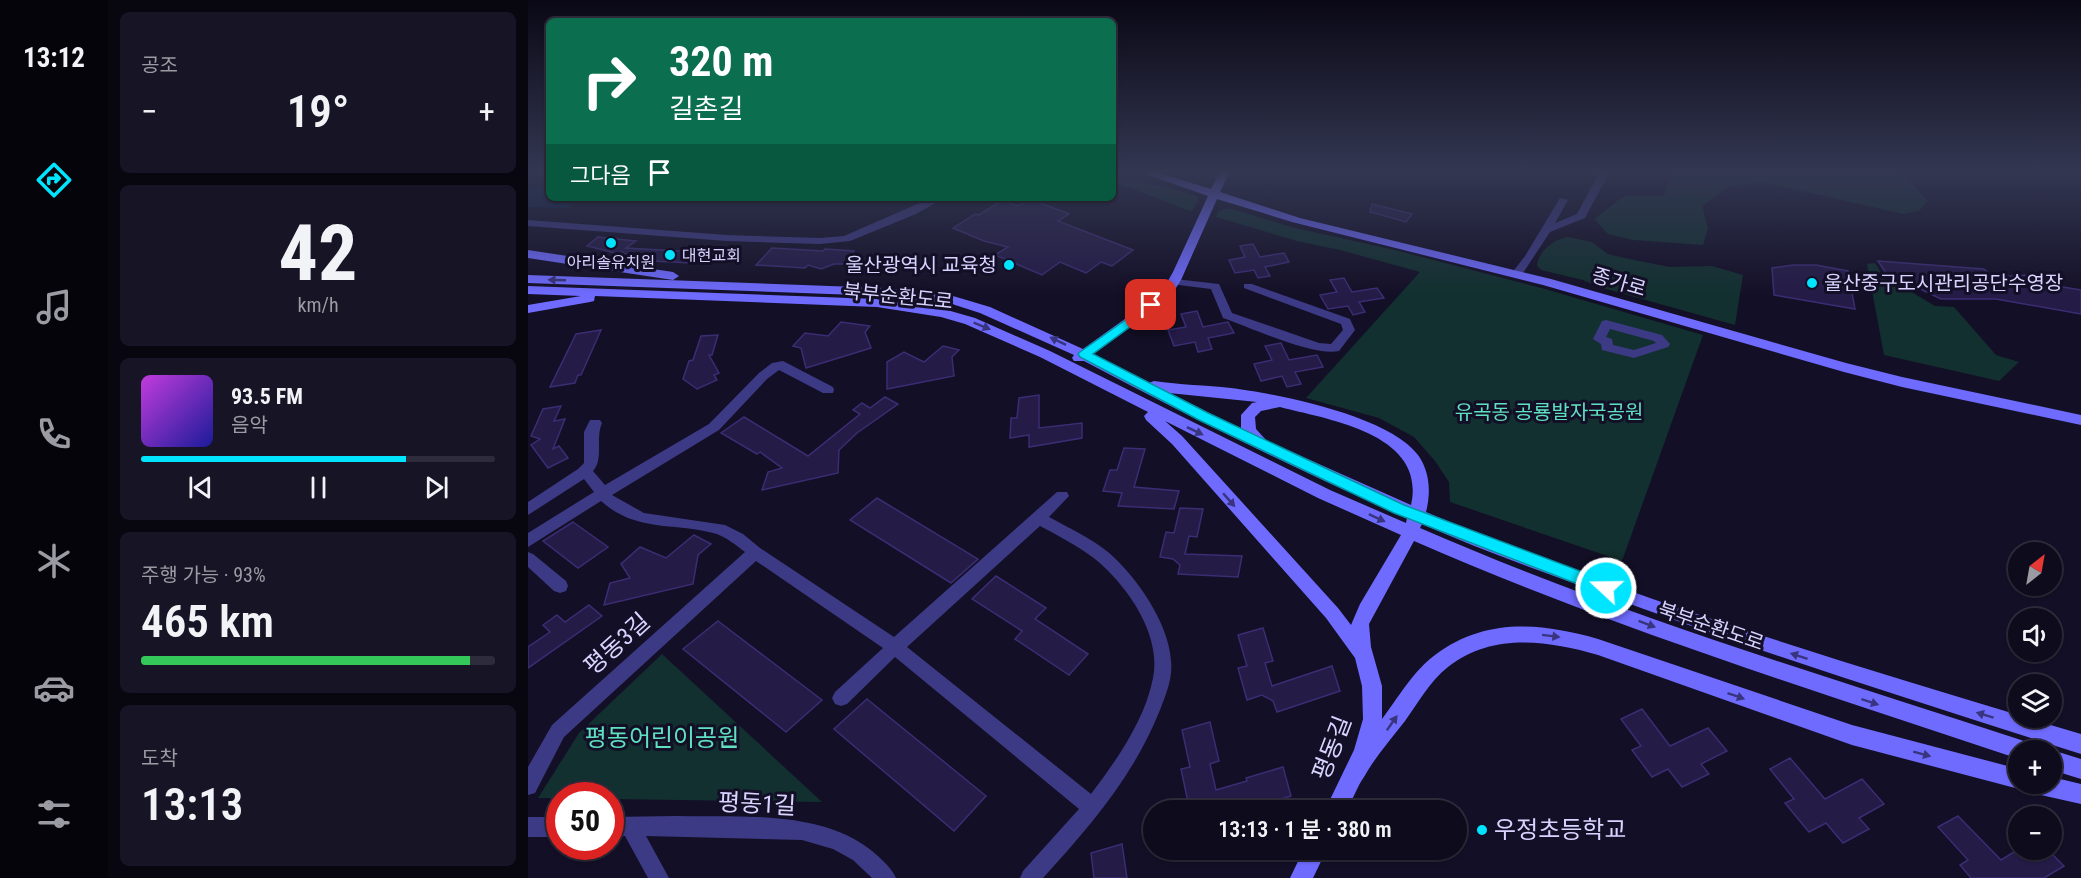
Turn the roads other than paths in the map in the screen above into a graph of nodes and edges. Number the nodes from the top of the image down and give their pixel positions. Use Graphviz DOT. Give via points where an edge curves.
graph roads {
  1 [pos="907,214"];
  2 [pos="1204,214"];
  3 [pos="1277,214"];
  4 [pos="1555,214"];
  5 [pos="1582,214"];
  6 [pos="528,223"];
  7 [pos="1546,230"];
  8 [pos="530,256"];
  9 [pos="1516,274"];
  10 [pos="528,279"];
  11 [pos="1175,282"];
  12 [pos="739,286"];
  13 [pos="1248,286"];
  14 [pos="528,290"];
  15 [pos="633,293"];
  16 [pos="528,309"];
  17 [pos="1658,338"];
  18 [pos="1084,354"];
  19 [pos="1068,366"];
  20 [pos="1131,379"];
  21 [pos="828,390"];
  22 [pos="1130,399"];
  23 [pos="1287,404"];
  24 [pos="2081,420"];
  25 [pos="595,423"];
  26 [pos="1265,447"];
  27 [pos="583,473"];
  28 [pos="603,494"];
  29 [pos="1062,496"];
  30 [pos="528,509"];
  31 [pos="1039,518"];
  32 [pos="528,541"];
  33 [pos="755,552"];
  34 [pos="528,558"];
  35 [pos="560,586"];
  36 [pos="1574,586"];
  37 [pos="894,647"];
  38 [pos="1367,668"];
  39 [pos="841,698"];
  40 [pos="2081,744"];
  41 [pos="2008,746"];
  42 [pos="2062,763"];
  43 [pos="2081,769"];
  44 [pos="1356,770"];
  45 [pos="2008,777"];
  46 [pos="528,786"];
  47 [pos="2062,790"];
  48 [pos="2081,794"];
  49 [pos="1341,800"];
  50 [pos="1093,808"];
  51 [pos="528,827"];
  52 [pos="546,827"];
  53 [pos="624,827"];
  54 [pos="624,832"];
  55 [pos="1310,860"];
  56 [pos="659,878"];
  57 [pos="886,878"];
  58 [pos="1030,878"];
  59 [pos="1301,878"];
  1 -- 6 [label="street" via="846,239 820,241"];
  2 -- 11 [label="main road"];
  3 -- 9 [label="main road, 종가로"];
  4 -- 7 [label="street"];
  5 -- 7 [label="street"];
  7 -- 9 [label="street"];
  8 -- 12 [label="main road"];
  9 -- 24 [label="main road, 종가로" via="1902,382"];
  12 -- 10 [label="main road, 북부순환도로, one-way"];
  11 -- 13 [label="street" via="1215,286 1224,295 1227,315 1315,346 1335,348 1349,330 1346,322"];
  11 -- 18 [label="main road" via="1165,296"];
  18 -- 12 [label="main road, 북부순환도로, one-way" via="1022,324 953,300 884,292"];
  14 -- 15 [label="main road, 북부순환도로"];
  15 -- 16 [label="main road"];
  15 -- 19 [label="main road, 북부순환도로, one-way" via="909,307 970,321"];
  17 -- 17 [label="street" via="1664,344 1634,354 1606,347 1608,342 1599,339 1606,324"];
  18 -- 19 [label="main road"];
  18 -- 20 [label="main road, 북부순환도로"];
  19 -- 22 [label="main road, 북부순환도로"];
  20 -- 23 [label="main road, 평동길" via="1168,389 1230,393"];
  20 -- 26 [label="main road, 북부순환도로"];
  21 -- 28 [label="street" via="783,365 776,366 714,427"];
  22 -- 36 [label="main road, 북부순환도로, one-way" via="1324,494 1443,546"];
  22 -- 38 [label="main road, one-way" via="1177,440 1332,613"];
  23 -- 26 [label="main road" via="1266,404 1248,415 1250,432"];
  23 -- 38 [label="main road, 평동길" via="1350,420 1388,436 1409,456 1420,476 1421,498 1412,528 1360,622"];
  25 -- 27 [label="street" via="591,432 591,464"];
  26 -- 36 [label="main road, 북부순환도로"];
  27 -- 28 [label="street"];
  27 -- 30 [label="street"];
  28 -- 32 [label="street"];
  28 -- 33 [label="street" via="642,518 720,529"];
  29 -- 31 [label="street"];
  31 -- 37 [label="street"];
  31 -- 50 [label="street" via="1101,555 1124,578 1154,628 1164,662 1156,703 1110,786"];
  33 -- 37 [label="street"];
  33 -- 46 [label="street, 평동3길" via="558,730"];
  34 -- 35 [label="street"];
  40 -- 36 [label="main road, 북부순환도로, one-way"];
  36 -- 41 [label="main road, 북부순환도로, one-way" via="1791,675"];
  37 -- 39 [label="street"];
  37 -- 50 [label="street"];
  38 -- 44 [label="main road, 평동길" via="1374,710 1370,735"];
  42 -- 43 [label="main road"];
  44 -- 45 [label="main road, one-way" via="1441,661 1494,637 1529,633 1598,647 1852,735"];
  44 -- 49 [label="main road, 평동길"];
  47 -- 48 [label="main road"];
  50 -- 58 [label="street"];
  51 -- 52 [label="street"];
  53 -- 57 [label="street, 평동1길" via="802,830 837,840 860,853"];
  54 -- 56 [label="street"];
  55 -- 59 [label="main road"];
}
